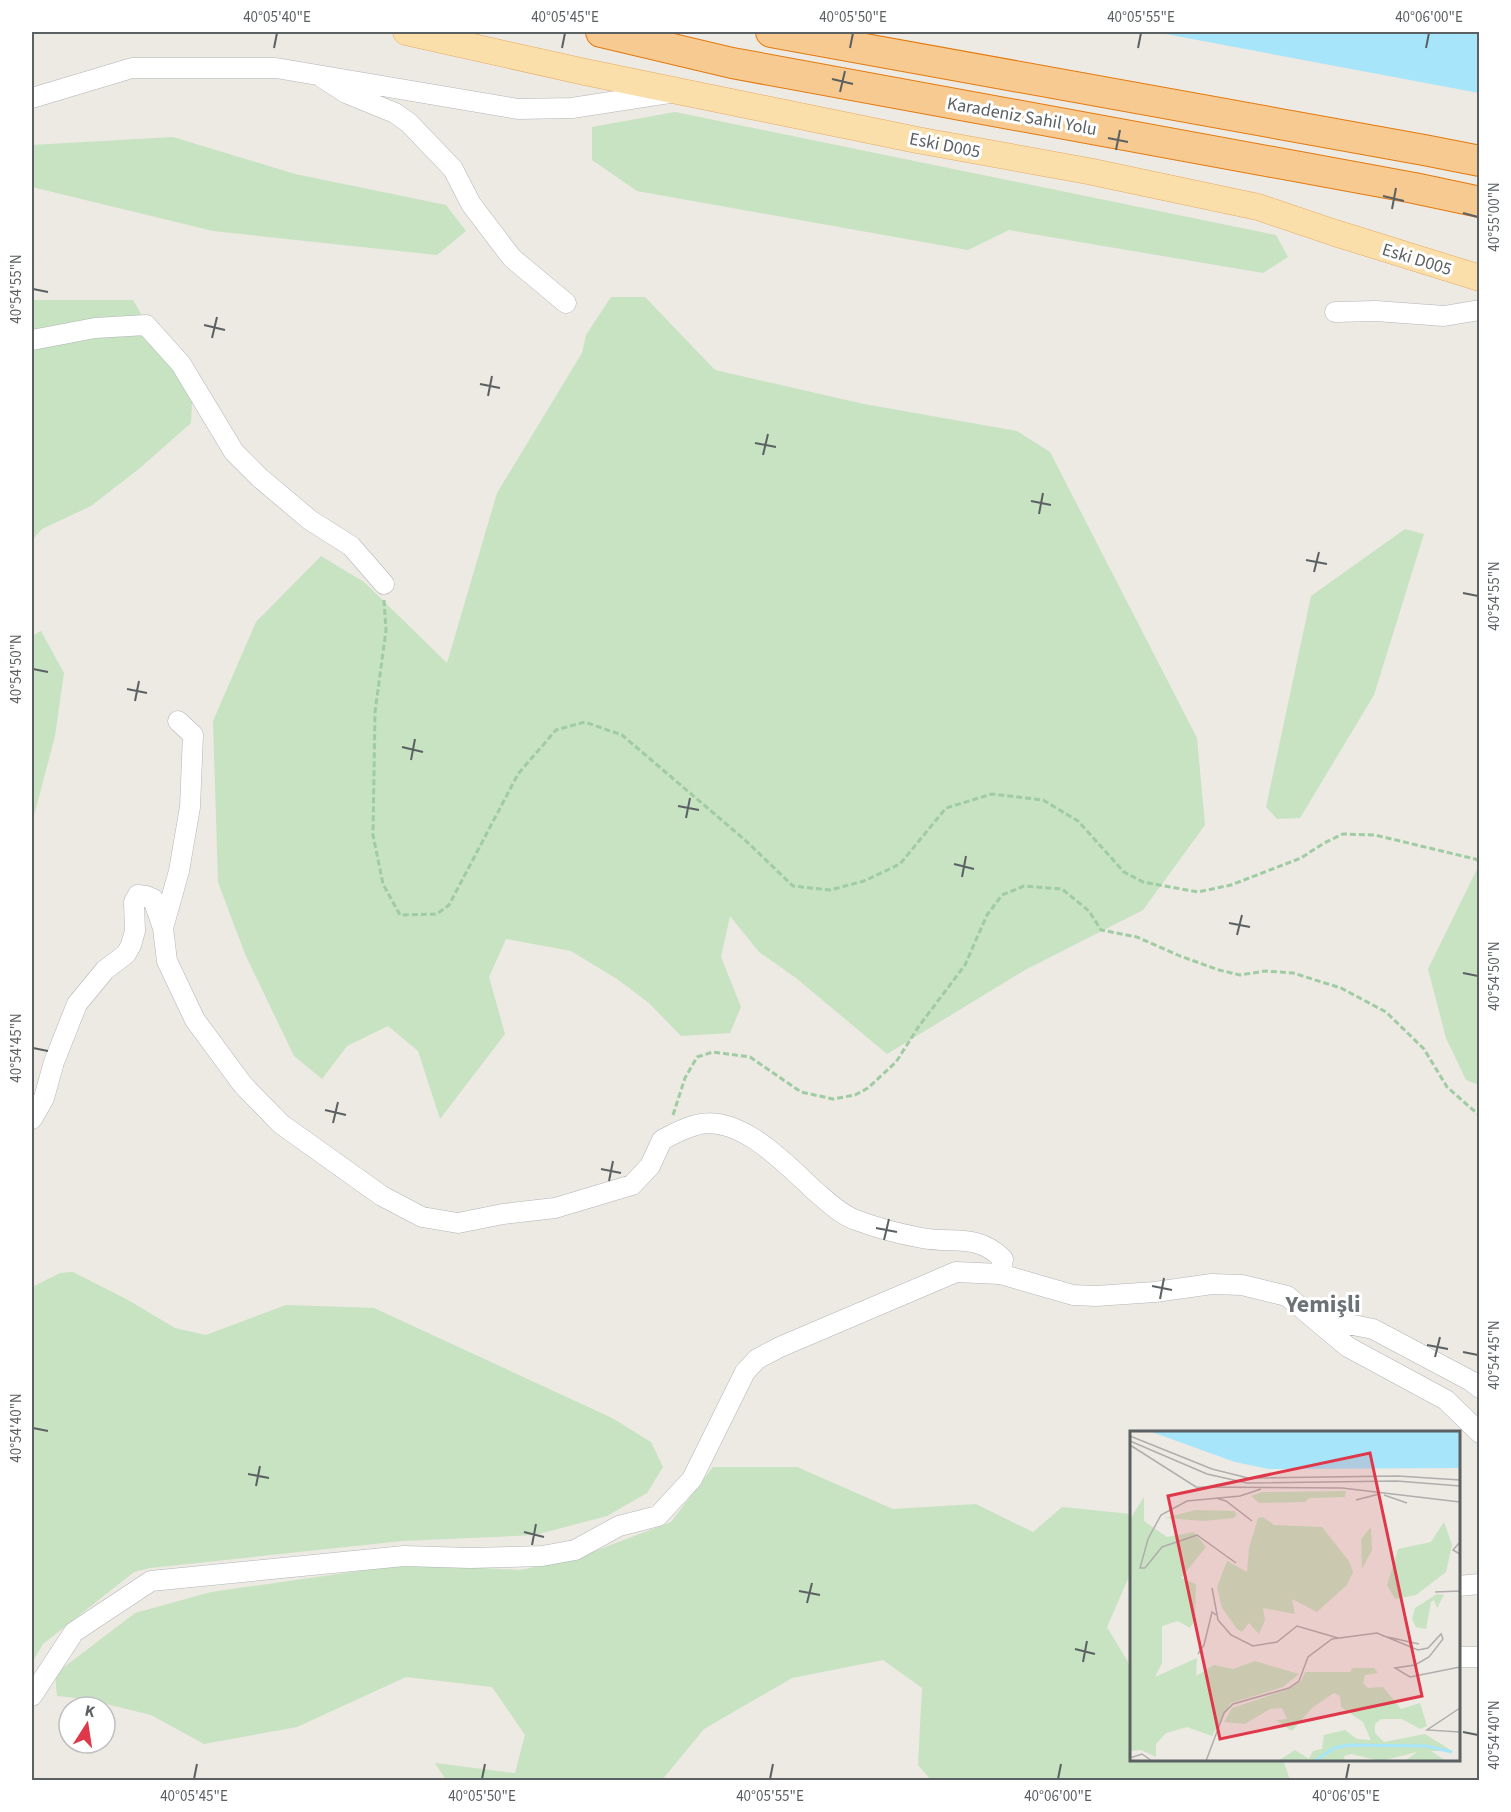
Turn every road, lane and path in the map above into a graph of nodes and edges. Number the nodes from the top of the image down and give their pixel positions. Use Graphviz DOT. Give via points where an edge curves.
graph roads {
  1 [pos="406,32"];
  2 [pos="601,32"];
  3 [pos="771,32"];
  4 [pos="315,74"];
  5 [pos="680,92"];
  6 [pos="32,98"];
  7 [pos="1479,161"];
  8 [pos="1479,202"];
  9 [pos="1479,278"];
  10 [pos="566,303"];
  11 [pos="1479,310"];
  12 [pos="1335,312"];
  13 [pos="32,340"];
  14 [pos="384,584"];
  15 [pos="178,721"];
  16 [pos="1479,861"];
  17 [pos="163,928"];
  18 [pos="1479,1116"];
  19 [pos="32,1119"];
  20 [pos="668,1137"];
  21 [pos="1000,1274"];
  22 [pos="1317,1321"];
  23 [pos="1479,1389"];
  24 [pos="1479,1433"];
  25 [pos="1479,1584"];
  26 [pos="1460,1586"];
  27 [pos="1460,1657"];
  28 [pos="1479,1658"];
  29 [pos="32,1696"];
  1 -- 5 [label="main road, Eski D005"];
  2 -- 8 [label="highway, Karadeniz Sahil Yolu" via="732,63"];
  3 -- 7 [label="highway"];
  4 -- 5 [label="street" via="518,109 572,108"];
  4 -- 6 [label="street" via="276,68 132,68"];
  4 -- 10 [label="street" via="409,123 453,169 471,204 512,258"];
  5 -- 9 [label="main road, Eski D005" via="1258,207"];
  11 -- 12 [label="street" via="1444,316"];
  13 -- 14 [label="street" via="95,328 146,325 181,364 234,452 310,520 351,546"];
  14 -- 16 [label="path" via="386,630 375,712 374,835 383,884 400,915 437,914 449,905 518,774 556,730 585,722 622,735 793,886 830,890 873,877 900,864 946,808 992,794 1043,800 1078,821 1124,872 1143,882 1198,892 1231,885 1301,858 1343,834 1375,835"];
  15 -- 17 [label="street" via="193,735 190,807"];
  17 -- 19 [label="street" via="153,899 138,895 131,945 77,1004 44,1098"];
  17 -- 20 [label="street" via="167,961 195,1020 243,1085 281,1124 337,1166 422,1217 458,1222 555,1208 632,1185"];
  18 -- 20 [label="path" via="1447,1087 1424,1049 1386,1012 1341,988 1293,973 1264,971 1240,975 1218,970 1137,937 1101,930 1089,911 1062,889 1024,886 1002,895 987,915 965,965 896,1062 868,1088 833,1099 801,1092 750,1057 713,1052 697,1057 685,1078"];
  20 -- 21 [label="street" via="698,1125 722,1124 749,1135 853,1220 924,1239 964,1240 992,1248 1003,1259"];
  21 -- 22 [label="street" via="1073,1295 1242,1285 1287,1296"];
  21 -- 29 [label="street" via="956,1272 757,1359 745,1372 692,1479 658,1516 619,1526 575,1550 542,1556 404,1556 151,1581 74,1632"];
  22 -- 23 [label="street" via="1372,1329 1471,1381"];
  22 -- 24 [label="street" via="1348,1347 1446,1400"];
  25 -- 26 [label="street"];
  27 -- 28 [label="street"];
}
